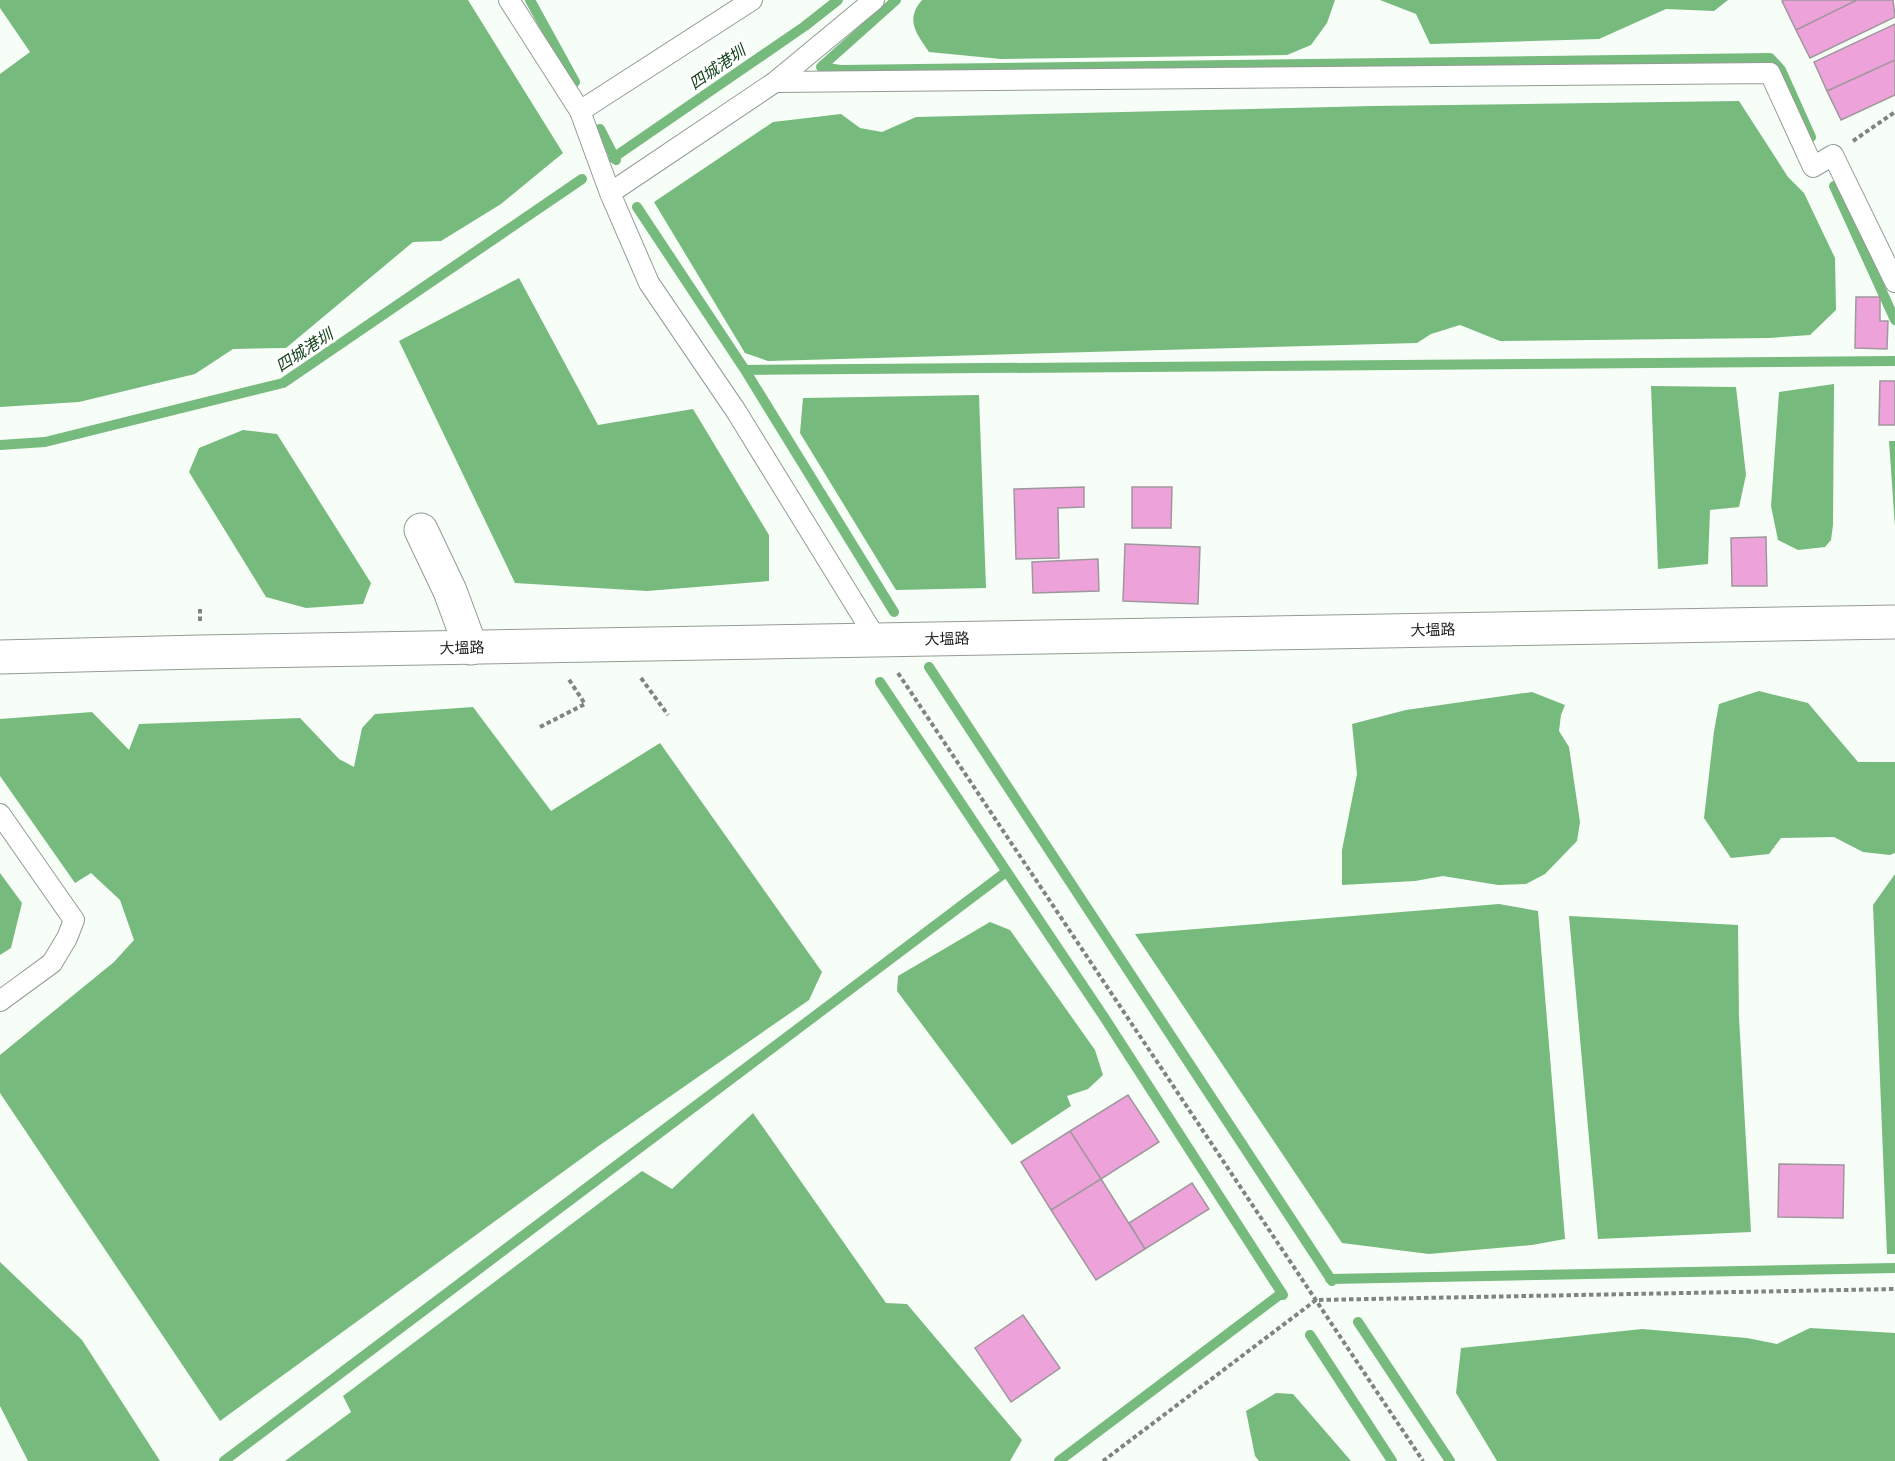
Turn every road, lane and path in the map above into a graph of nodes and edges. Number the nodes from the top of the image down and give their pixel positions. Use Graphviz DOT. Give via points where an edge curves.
graph roads {
  1 [pos="509,0"];
  2 [pos="752,0"];
  3 [pos="874,0"];
  4 [pos="775,82"];
  5 [pos="579,111"];
  6 [pos="1895,112"];
  7 [pos="1833,155"];
  8 [pos="610,193"];
  9 [pos="1895,282"];
  10 [pos="421,530"];
  11 [pos="1895,622"];
  12 [pos="877,640"];
  13 [pos="617,646"];
  14 [pos="549,647"];
  15 [pos="471,648"];
  16 [pos="0,657"];
  17 [pos="668,715"];
  18 [pos="540,727"];
  19 [pos="0,814"];
  20 [pos="0,1001"];
  21 [pos="1895,1290"];
  22 [pos="1316,1300"];
  23 [pos="1102,1461"];
  24 [pos="1424,1461"];
  1 -- 5 [label="lane"];
  2 -- 5 [label="lane"];
  3 -- 4 [label="lane"];
  4 -- 7 [label="lane" via="1770,73 1813,167"];
  4 -- 8 [label="lane"];
  5 -- 8 [label="lane"];
  6 -- 7 [label="path"];
  7 -- 9 [label="lane"];
  8 -- 12 [label="lane" via="649,283 736,411"];
  10 -- 15 [label="street"];
  11 -- 12 [label="street, 大塭路"];
  12 -- 13 [label="street, 大塭路"];
  12 -- 22 [label="path"];
  13 -- 14 [label="street, 大塭路"];
  13 -- 17 [label="path"];
  14 -- 15 [label="street, 大塭路"];
  14 -- 18 [label="path" via="585,704"];
  15 -- 16 [label="street, 大塭路"];
  19 -- 20 [label="lane" via="74,920 52,963"];
  21 -- 22 [label="path"];
  22 -- 23 [label="path"];
  22 -- 24 [label="path"];
}
